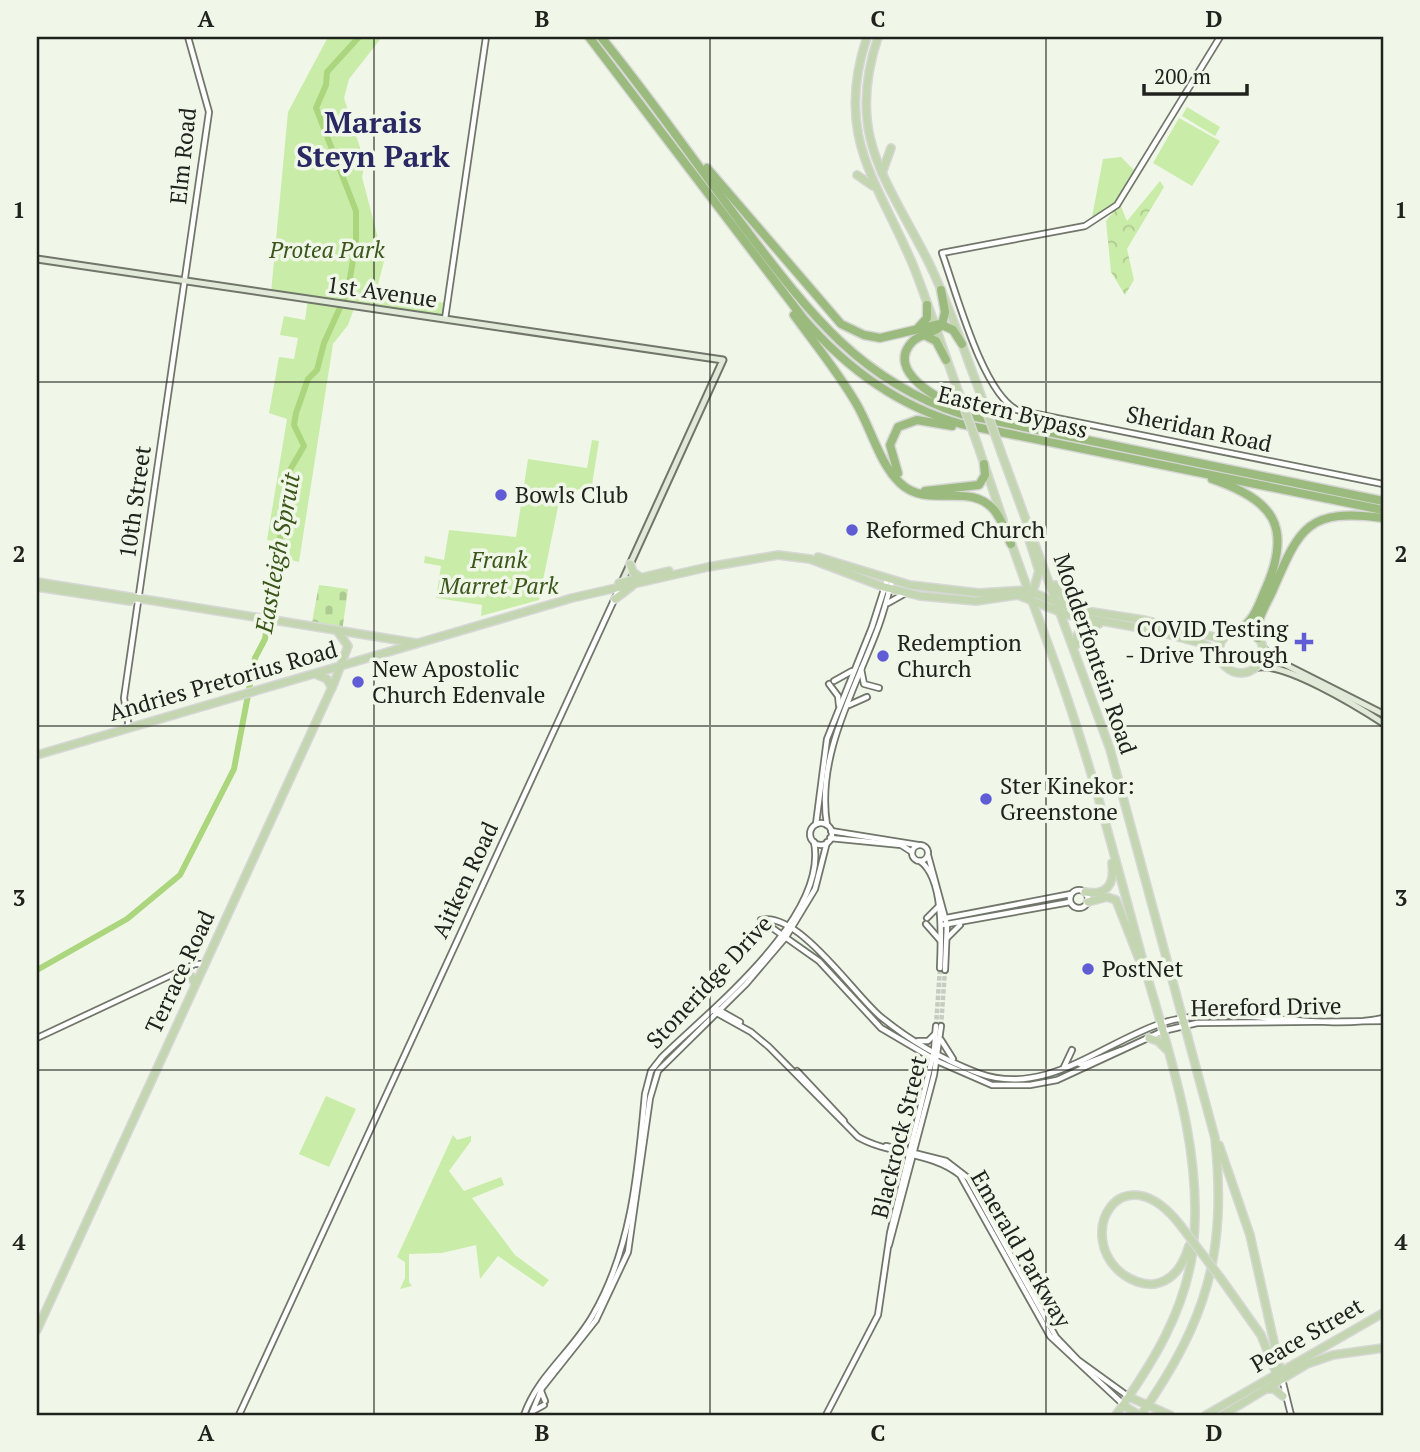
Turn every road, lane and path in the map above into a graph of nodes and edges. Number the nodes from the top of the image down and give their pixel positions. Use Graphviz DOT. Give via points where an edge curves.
graph roads {
  1 [pos="188,37"];
  2 [pos="486,37"];
  3 [pos="589,37"];
  4 [pos="601,37"];
  5 [pos="867,37"];
  6 [pos="878,37"];
  7 [pos="1220,37"];
  8 [pos="653,104"];
  9 [pos="891,148"];
  10 [pos="857,175"];
  11 [pos="883,178"];
  12 [pos="874,186"];
  13 [pos="729,221"];
  14 [pos="37,259"];
  15 [pos="185,281"];
  16 [pos="942,290"];
  17 [pos="927,305"];
  18 [pos="445,319"];
  19 [pos="937,327"];
  20 [pos="913,332"];
  21 [pos="923,335"];
  22 [pos="962,344"];
  23 [pos="723,360"];
  24 [pos="946,360"];
  25 [pos="1023,428"];
  26 [pos="1002,454"];
  27 [pos="1151,463"];
  28 [pos="984,464"];
  29 [pos="1180,468"];
  30 [pos="1383,484"];
  31 [pos="1383,500"];
  32 [pos="1383,510"];
  33 [pos="1383,518"];
  34 [pos="1011,544"];
  35 [pos="736,560"];
  36 [pos="630,564"];
  37 [pos="1019,567"];
  38 [pos="1047,573"];
  39 [pos="891,580"];
  40 [pos="638,581"];
  41 [pos="621,584"];
  42 [pos="37,585"];
  43 [pos="1002,591"];
  44 [pos="905,593"];
  45 [pos="1030,594"];
  46 [pos="615,598"];
  47 [pos="139,600"];
  48 [pos="1058,603"];
  49 [pos="884,608"];
  50 [pos="1085,610"];
  51 [pos="1062,613"];
  52 [pos="1117,625"];
  53 [pos="1240,629"];
  54 [pos="338,632"];
  55 [pos="355,634"];
  56 [pos="1258,638"];
  57 [pos="1223,639"];
  58 [pos="421,643"];
  59 [pos="1263,648"];
  60 [pos="1219,651"];
  61 [pos="345,654"];
  62 [pos="357,662"];
  63 [pos="341,666"];
  64 [pos="861,668"];
  65 [pos="1255,668"];
  66 [pos="854,670"];
  67 [pos="315,674"];
  68 [pos="1086,681"];
  69 [pos="333,686"];
  70 [pos="879,688"];
  71 [pos="867,697"];
  72 [pos="839,706"];
  73 [pos="845,709"];
  74 [pos="1383,714"];
  75 [pos="1383,723"];
  76 [pos="129,729"];
  77 [pos="37,755"];
  78 [pos="816,824"];
  79 [pos="829,828"];
  80 [pos="1109,838"];
  81 [pos="829,840"];
  82 [pos="814,842"];
  83 [pos="918,845"];
  84 [pos="912,852"];
  85 [pos="928,855"];
  86 [pos="920,861"];
  87 [pos="1084,892"];
  88 [pos="1071,894"];
  89 [pos="1070,902"];
  90 [pos="1088,902"];
  91 [pos="941,907"];
  92 [pos="957,917"];
  93 [pos="791,920"];
  94 [pos="944,922"];
  95 [pos="964,922"];
  96 [pos="777,923"];
  97 [pos="788,929"];
  98 [pos="783,936"];
  99 [pos="947,938"];
  100 [pos="941,941"];
  101 [pos="205,964"];
  102 [pos="181,970"];
  103 [pos="195,985"];
  104 [pos="1150,986"];
  105 [pos="715,1010"];
  106 [pos="1383,1020"];
  107 [pos="1184,1022"];
  108 [pos="1162,1027"];
  109 [pos="936,1034"];
  110 [pos="37,1038"];
  111 [pos="1149,1038"];
  112 [pos="941,1039"];
  113 [pos="918,1041"];
  114 [pos="1072,1050"];
  115 [pos="1125,1050"];
  116 [pos="1168,1050"];
  117 [pos="937,1052"];
  118 [pos="935,1060"];
  119 [pos="1078,1063"];
  120 [pos="963,1066"];
  121 [pos="1061,1070"];
  122 [pos="934,1075"];
  123 [pos="967,1076"];
  124 [pos="1215,1138"];
  125 [pos="913,1154"];
  126 [pos="1195,1219"];
  127 [pos="1383,1313"];
  128 [pos="37,1330"];
  129 [pos="1383,1348"];
  130 [pos="1277,1357"];
  131 [pos="1293,1365"];
  132 [pos="1279,1376"];
  133 [pos="1265,1389"];
  134 [pos="541,1390"];
  135 [pos="1283,1396"];
  136 [pos="1129,1397"];
  137 [pos="1123,1405"];
  138 [pos="1147,1407"];
  139 [pos="528,1414"];
  140 [pos="239,1415"];
  141 [pos="826,1415"];
  142 [pos="1116,1415"];
  143 [pos="1140,1415"];
  144 [pos="1170,1415"];
  145 [pos="1209,1415"];
  146 [pos="1223,1415"];
  147 [pos="1289,1415"];
  1 -- 15 [label="street, Elm Road" via="209,108"];
  2 -- 18 [label="street"];
  3 -- 13 [label="highway, Eastern Bypass"];
  4 -- 8 [label="highway, Eastern Bypass"];
  5 -- 12 [label="main road, Modderfontein Road" via="857,75 855,118"];
  6 -- 11 [label="main road, Modderfontein Road" via="868,75 866,109 872,152"];
  7 -- 30 [label="street, Sheridan Road" via="1117,205 1085,226 942,253 985,371 1013,408"];
  8 -- 20 [label="highway" via="835,320 856,333 875,337"];
  8 -- 25 [label="highway, Eastern Bypass" via="803,305 851,354 913,395 940,407"];
  9 -- 11 [label="main road" via="883,163"];
  10 -- 12 [label="main road"];
  11 -- 16 [label="main road, Modderfontein Road"];
  12 -- 17 [label="main road, Modderfontein Road" via="905,246"];
  13 -- 27 [label="highway, Eastern Bypass" via="817,334 886,391 961,424"];
  13 -- 34 [label="highway" via="850,394 895,478 922,495 980,499 997,513"];
  14 -- 15 [label="main road, 1st Avenue"];
  15 -- 18 [label="main road, 1st Avenue"];
  15 -- 47 [label="street, 10th Street"];
  16 -- 19 [label="highway" via="945,312"];
  16 -- 22 [label="main road, Modderfontein Road"];
  17 -- 19 [label="main road, Modderfontein Road"];
  17 -- 20 [label="highway" via="926,321"];
  18 -- 23 [label="main road, 1st Avenue"];
  19 -- 20 [label="highway"];
  19 -- 21 [label="highway"];
  19 -- 22 [label="highway" via="953,330"];
  19 -- 24 [label="main road, Modderfontein Road"];
  21 -- 24 [label="highway" via="936,341"];
  21 -- 25 [label="highway" via="912,342 906,359 912,377 922,387 953,406"];
  22 -- 26 [label="main road, Modderfontein Road, bridge"];
  23 -- 36 [label="main road, Aitken Road"];
  24 -- 28 [label="main road, Modderfontein Road, bridge"];
  25 -- 31 [label="highway, Eastern Bypass"];
  26 -- 38 [label="main road, Modderfontein Road"];
  26 -- 45 [label="main road" via="1039,571"];
  27 -- 28 [label="highway" via="923,420 902,424 891,437 894,466 905,481 920,490 975,486 985,478"];
  27 -- 29 [label="highway, Eastern Bypass"];
  28 -- 34 [label="main road, Modderfontein Road"];
  29 -- 32 [label="highway, Eastern Bypass"];
  29 -- 53 [label="highway" via="1247,493 1275,523 1277,561 1251,620"];
  33 -- 56 [label="highway" via="1336,514 1303,531 1261,615"];
  34 -- 37 [label="main road, Modderfontein Road"];
  35 -- 39 [label="main road" via="797,556"];
  35 -- 39 [label="main road" via="773,552 805,554"];
  35 -- 40 [label="main road, Andries Pretorius Road"];
  36 -- 40 [label="main road"];
  36 -- 41 [label="main road, Aitken Road"];
  37 -- 43 [label="main road" via="1018,581"];
  37 -- 45 [label="main road, Modderfontein Road"];
  38 -- 48 [label="main road, Modderfontein Road"];
  38 -- 50 [label="main road" via="1063,599"];
  39 -- 43 [label="main road" via="953,591"];
  39 -- 44 [label="main road"];
  39 -- 49 [label="street"];
  39 -- 66 [label="street"];
  40 -- 41 [label="main road, Andries Pretorius Road"];
  40 -- 46 [label="main road"];
  41 -- 46 [label="street, Aitken Road"];
  41 -- 58 [label="main road, Andries Pretorius Road"];
  42 -- 47 [label="main road"];
  43 -- 45 [label="main road"];
  44 -- 45 [label="main road" via="976,601"];
  44 -- 49 [label="street"];
  45 -- 48 [label="main road"];
  45 -- 51 [label="main road"];
  45 -- 80 [label="main road, Modderfontein Road"];
  46 -- 140 [label="street, Aitken Road"];
  47 -- 54 [label="main road"];
  47 -- 76 [label="street, 10th Street" via="124,698"];
  48 -- 50 [label="main road"];
  48 -- 51 [label="main road, Modderfontein Road"];
  49 -- 64 [label="street"];
  50 -- 57 [label="main road"];
  51 -- 52 [label="main road"];
  51 -- 68 [label="main road, Modderfontein Road"];
  52 -- 60 [label="main road" via="1179,637"];
  52 -- 68 [label="main road" via="1089,625 1079,631 1076,646"];
  53 -- 56 [label="main road"];
  53 -- 57 [label="main road"];
  54 -- 55 [label="main road"];
  54 -- 61 [label="main road" via="346,640"];
  55 -- 58 [label="main road"];
  55 -- 61 [label="main road, Terrace Road"];
  56 -- 59 [label="main road"];
  57 -- 60 [label="main road"];
  58 -- 62 [label="main road, Andries Pretorius Road"];
  59 -- 65 [label="main road"];
  59 -- 74 [label="main road" via="1272,658"];
  60 -- 65 [label="main road" via="1231,671 1245,673"];
  61 -- 62 [label="main road"];
  61 -- 63 [label="main road, Terrace Road"];
  62 -- 63 [label="main road, Andries Pretorius Road"];
  62 -- 69 [label="main road"];
  63 -- 67 [label="main road, Andries Pretorius Road"];
  63 -- 69 [label="main road, Terrace Road"];
  64 -- 70 [label="street" via="864,684"];
  64 -- 73 [label="street"];
  65 -- 75 [label="main road" via="1283,671"];
  66 -- 72 [label="street"];
  66 -- 72 [label="street" via="832,682"];
  67 -- 69 [label="main road"];
  67 -- 76 [label="main road, Andries Pretorius Road"];
  68 -- 107 [label="main road, Modderfontein Road" via="1110,748"];
  69 -- 101 [label="main road, Terrace Road"];
  71 -- 73 [label="street" via="855,699"];
  72 -- 78 [label="street" via="825,749"];
  73 -- 79 [label="street" via="833,744 826,803"];
  76 -- 77 [label="main road, Andries Pretorius Road"];
  78 -- 79 [label="street"];
  78 -- 82 [label="street, Stoneridge Drive" via="810,832"];
  79 -- 81 [label="street, Stoneridge Drive"];
  79 -- 83 [label="street"];
  80 -- 87 [label="main road" via="1113,881 1105,891"];
  80 -- 104 [label="main road, Modderfontein Road"];
  81 -- 82 [label="street"];
  81 -- 84 [label="street" via="901,845"];
  81 -- 97 [label="street, Stoneridge Drive" via="815,889"];
  82 -- 93 [label="street, Stoneridge Drive" via="812,882"];
  83 -- 84 [label="street"];
  83 -- 85 [label="street" via="925,847"];
  84 -- 86 [label="street"];
  85 -- 86 [label="street"];
  85 -- 91 [label="street"];
  86 -- 91 [label="street" via="931,874"];
  87 -- 88 [label="street"];
  87 -- 90 [label="street"];
  88 -- 89 [label="street"];
  88 -- 92 [label="street"];
  89 -- 90 [label="street" via="1077,909"];
  89 -- 95 [label="street"];
  90 -- 104 [label="main road" via="1107,897 1119,903"];
  91 -- 92 [label="street"];
  91 -- 94 [label="street"];
  91 -- 100 [label="street" via="926,921"];
  92 -- 94 [label="street"];
  93 -- 96 [label="street"];
  93 -- 97 [label="street, Stoneridge Drive"];
  94 -- 95 [label="street"];
  94 -- 99 [label="street"];
  94 -- 100 [label="street"];
  95 -- 99 [label="street"];
  96 -- 97 [label="street, Hereford Drive"];
  96 -- 98 [label="street, Hereford Drive" via="765,918 762,923"];
  97 -- 98 [label="street, Stoneridge Drive"];
  97 -- 113 [label="street, Hereford Drive" via="825,956 878,1015"];
  98 -- 105 [label="street, Stoneridge Drive"];
  98 -- 118 [label="street, Hereford Drive" via="819,961 876,1024"];
  99 -- 100 [label="street" via="942,969"];
  101 -- 102 [label="street"];
  101 -- 103 [label="main road, Terrace Road"];
  102 -- 103 [label="main road"];
  102 -- 110 [label="street"];
  103 -- 128 [label="main road, Terrace Road"];
  104 -- 108 [label="main road, Modderfontein Road"];
  105 -- 125 [label="street, Emerald Parkway" via="762,1038 858,1134"];
  105 -- 134 [label="street, Stoneridge Drive" via="655,1078 628,1252 596,1320"];
  105 -- 139 [label="street, Stoneridge Drive" via="651,1071 623,1249 592,1317 539,1382"];
  106 -- 107 [label="street, Hereford Drive"];
  107 -- 108 [label="street, Hereford Drive"];
  107 -- 124 [label="main road, Modderfontein Road"];
  108 -- 111 [label="street, Hereford Drive"];
  108 -- 116 [label="main road, Modderfontein Road"];
  108 -- 119 [label="street, Hereford Drive"];
  109 -- 112 [label="street, Blackrock Street" via="939,1026"];
  109 -- 113 [label="street" via="928,1041"];
  109 -- 117 [label="street, Blackrock Street"];
  111 -- 115 [label="street, Hereford Drive"];
  111 -- 116 [label="main road"];
  112 -- 117 [label="street, Blackrock Street"];
  112 -- 120 [label="street" via="947,1053"];
  113 -- 117 [label="street, Hereford Drive"];
  114 -- 121 [label="street" via="1070,1061"];
  115 -- 119 [label="street"];
  115 -- 123 [label="street, Hereford Drive" via="1043,1083 992,1085"];
  116 -- 126 [label="main road, Modderfontein Road" via="1192,1154"];
  117 -- 118 [label="street, Blackrock Street"];
  117 -- 120 [label="street, Hereford Drive"];
  118 -- 122 [label="street, Blackrock Street"];
  118 -- 123 [label="street, Hereford Drive"];
  118 -- 125 [label="street, Blackrock Street"];
  119 -- 121 [label="street, Hereford Drive"];
  120 -- 121 [label="street, Hereford Drive" via="1009,1079"];
  122 -- 123 [label="street" via="944,1069"];
  122 -- 125 [label="street, Blackrock Street"];
  124 -- 130 [label="main road" via="1250,1235"];
  124 -- 138 [label="main road, Modderfontein Road" via="1219,1227 1208,1285 1185,1346"];
  125 -- 136 [label="street, Emerald Parkway" via="946,1161 968,1178 1056,1337 1078,1360"];
  125 -- 137 [label="street, Emerald Parkway" via="946,1166 965,1181 1050,1336"];
  125 -- 141 [label="street, Blackrock Street" via="886,1256 875,1322"];
  126 -- 132 [label="main road, bridge" via="1185,1259 1174,1274 1155,1284 1137,1282 1119,1271 1107,1255 1102,1224 1116,1202 1138,1195 1162,1203 1181,1226 1222,1280 1261,1335"];
  126 -- 136 [label="main road, Modderfontein Road" via="1190,1264 1175,1316"];
  127 -- 131 [label="main road, Peace Street"];
  129 -- 132 [label="main road, Peace Street" via="1333,1355"];
  130 -- 131 [label="main road"];
  130 -- 132 [label="main road"];
  131 -- 132 [label="main road, Peace Street"];
  132 -- 133 [label="main road, Peace Street"];
  132 -- 135 [label="street"];
  132 -- 145 [label="main road, Peace Street"];
  132 -- 147 [label="street"];
  133 -- 135 [label="main road"];
  133 -- 146 [label="main road, Peace Street"];
  134 -- 139 [label="street, Stoneridge Drive"];
  134 -- 139 [label="street" via="545,1403"];
  135 -- 147 [label="street"];
  136 -- 137 [label="main road, Modderfontein Road"];
  136 -- 138 [label="main road"];
  137 -- 142 [label="main road, Modderfontein Road"];
  137 -- 143 [label="main road"];
  138 -- 143 [label="main road, Modderfontein Road"];
  138 -- 144 [label="main road"];
}
